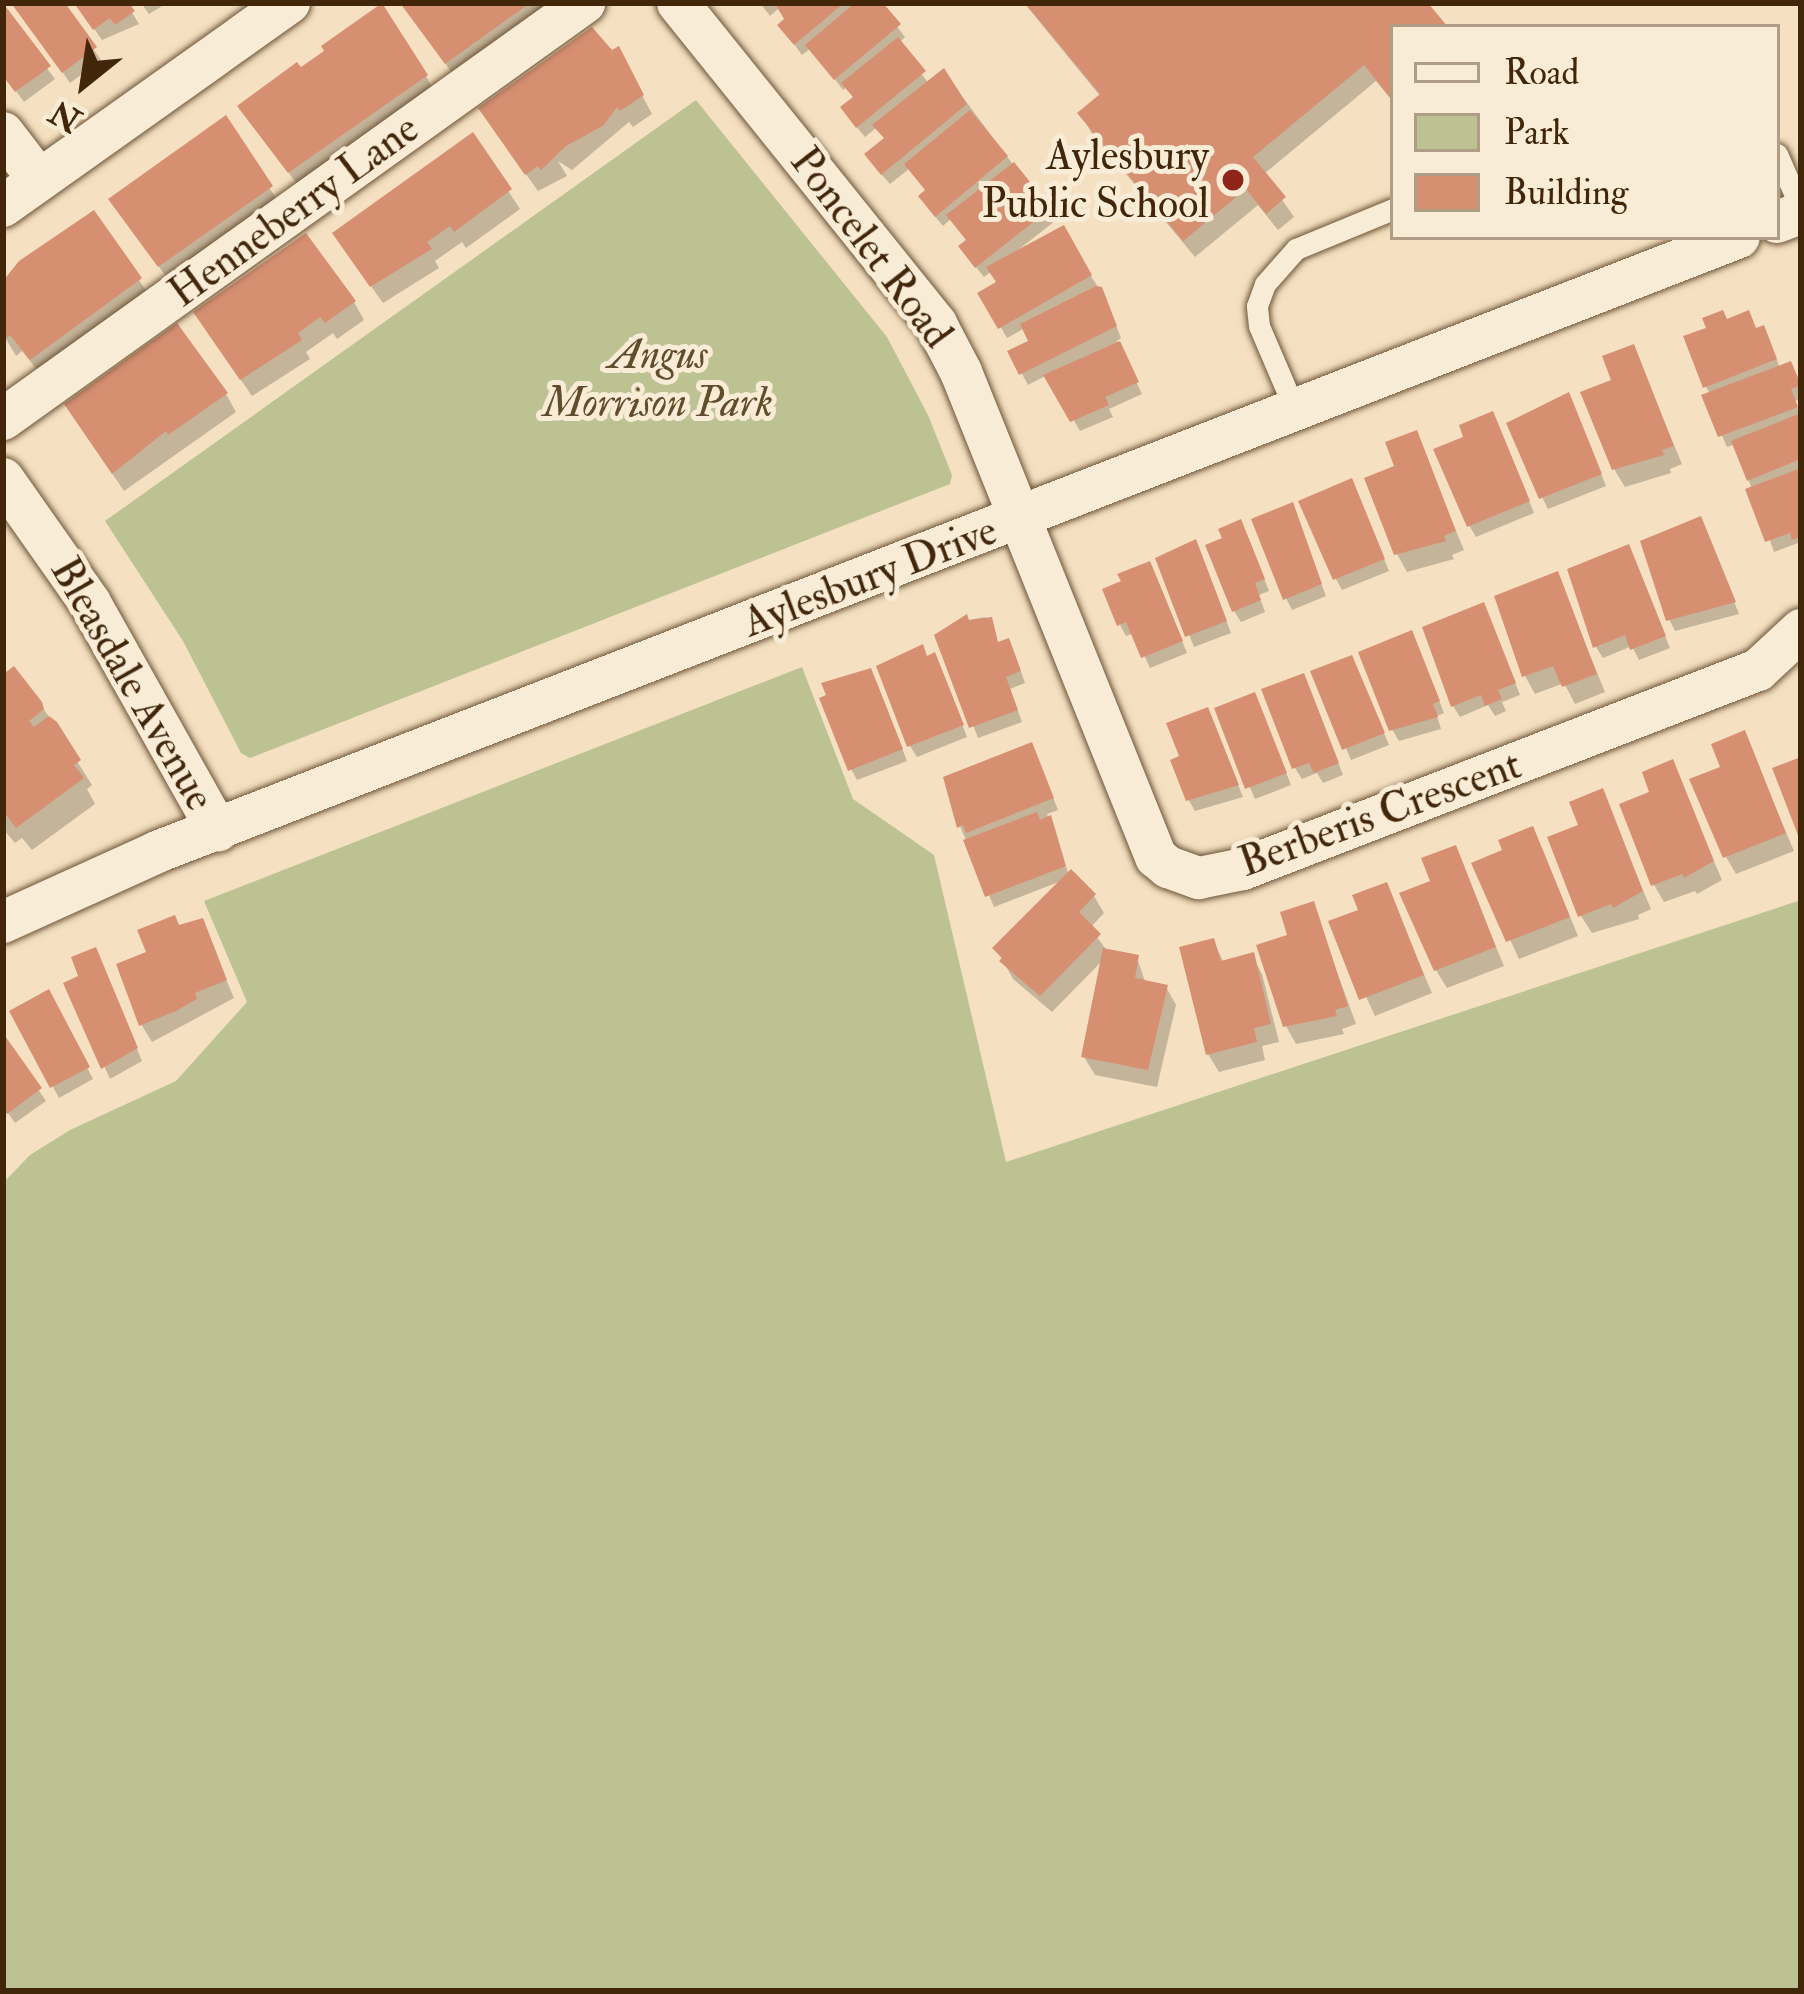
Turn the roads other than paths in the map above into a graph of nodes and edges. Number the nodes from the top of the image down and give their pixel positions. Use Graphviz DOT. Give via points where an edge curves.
graph roads {
  1 [pos="290,3"];
  2 [pos="584,3"];
  3 [pos="679,3"];
  4 [pos="3,133"];
  5 [pos="1780,161"];
  6 [pos="39,180"];
  7 [pos="3,206"];
  8 [pos="1390,210"];
  9 [pos="1801,211"];
  10 [pos="1731,240"];
  11 [pos="1295,410"];
  12 [pos="3,419"];
  13 [pos="3,479"];
  14 [pos="1020,518"];
  15 [pos="1801,630"];
  16 [pos="218,831"];
  17 [pos="3,922"];
  1 -- 6 [label="street"];
  2 -- 12 [label="street, Henneberry Lane"];
  3 -- 14 [label="street, Poncelet Road" via="937,324"];
  4 -- 6 [label="street"];
  5 -- 9 [label="lane"];
  6 -- 7 [label="street"];
  8 -- 11 [label="lane" via="1296,249 1265,284 1259,326"];
  10 -- 11 [label="street, Aylesbury Drive"];
  11 -- 14 [label="street, Aylesbury Drive"];
  13 -- 16 [label="street, Bleasdale Avenue" via="90,602"];
  14 -- 15 [label="street, Berberis Crescent" via="1156,857 1184,876 1287,852 1758,670"];
  14 -- 16 [label="street, Aylesbury Drive"];
  16 -- 17 [label="street, Aylesbury Drive"];
}
